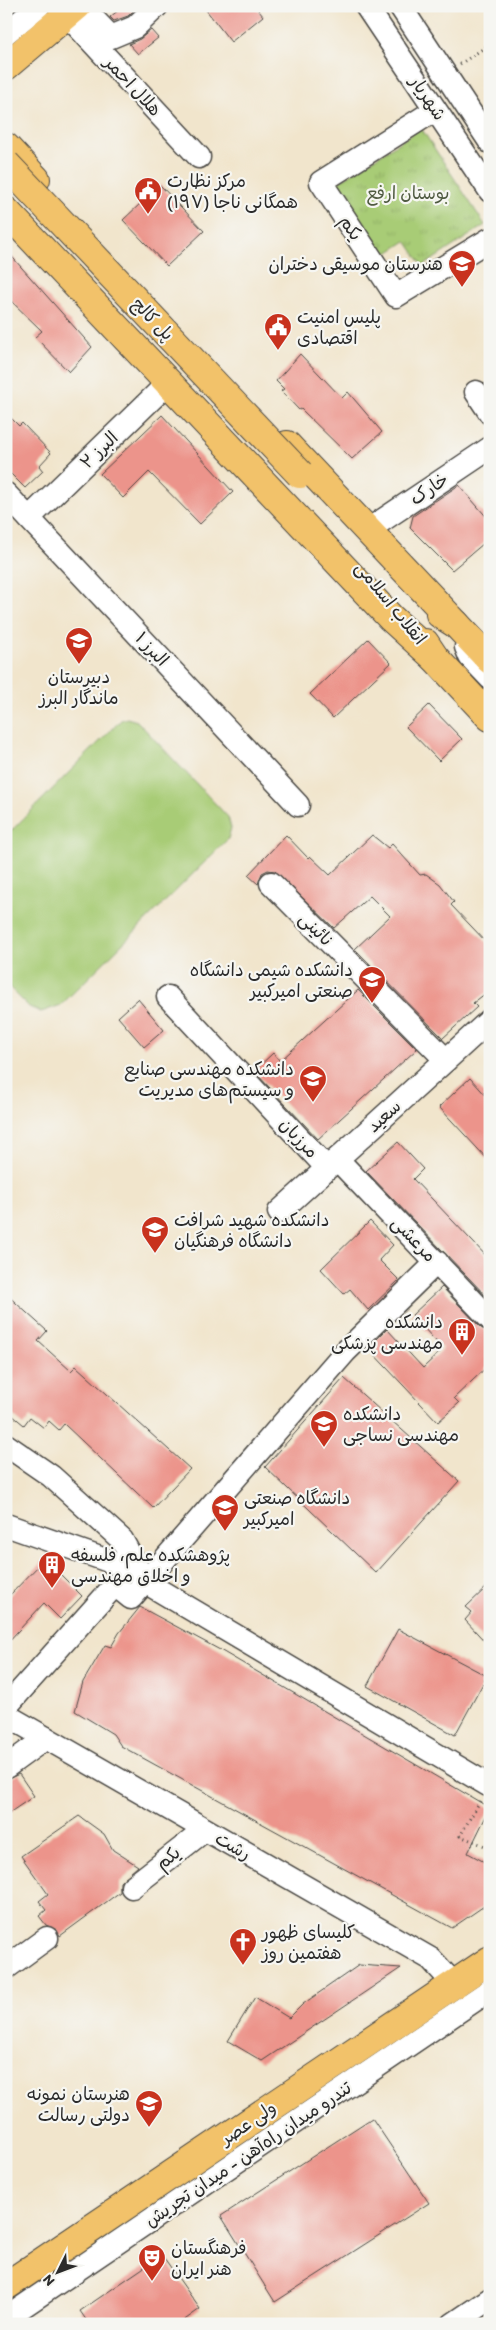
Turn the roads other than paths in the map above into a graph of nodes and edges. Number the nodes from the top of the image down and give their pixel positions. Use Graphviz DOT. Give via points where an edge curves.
graph roads {
  1 [pos="40,6"];
  2 [pos="157,6"];
  3 [pos="366,6"];
  4 [pos="400,6"];
  5 [pos="75,9"];
  6 [pos="6,32"];
  7 [pos="6,66"];
  8 [pos="435,110"];
  9 [pos="490,142"];
  10 [pos="6,147"];
  11 [pos="199,157"];
  12 [pos="6,164"];
  13 [pos="6,186"];
  14 [pos="490,191"];
  15 [pos="66,210"];
  16 [pos="6,211"];
  17 [pos="490,239"];
  18 [pos="39,246"];
  19 [pos="170,382"];
  20 [pos="476,392"];
  21 [pos="490,414"];
  22 [pos="490,448"];
  23 [pos="297,481"];
  24 [pos="6,494"];
  25 [pos="29,518"];
  26 [pos="368,530"];
  27 [pos="456,624"];
  28 [pos="435,658"];
  29 [pos="490,660"];
  30 [pos="490,678"];
  31 [pos="490,717"];
  32 [pos="298,805"];
  33 [pos="271,883"];
  34 [pos="168,998"];
  35 [pos="490,1020"];
  36 [pos="446,1060"];
  37 [pos="332,1164"];
  38 [pos="279,1212"];
  39 [pos="437,1262"];
  40 [pos="490,1319"];
  41 [pos="6,1445"];
  42 [pos="6,1525"];
  43 [pos="143,1577"];
  44 [pos="6,1707"];
  45 [pos="6,1715"];
  46 [pos="46,1738"];
  47 [pos="6,1767"];
  48 [pos="488,1785"];
  49 [pos="205,1830"];
  50 [pos="132,1887"];
  51 [pos="47,1938"];
  52 [pos="490,1960"];
  53 [pos="6,1968"];
  54 [pos="454,1984"];
  55 [pos="490,1990"];
  56 [pos="6,2286"];
  57 [pos="490,2299"];
  58 [pos="6,2318"];
  59 [pos="453,2324"];
  1 -- 6 [label="street"];
  2 -- 5 [label="street" via="134,27 111,37"];
  3 -- 8 [label="street, شهریار"];
  4 -- 9 [label="street, شهریار"];
  5 -- 7 [label="main road"];
  5 -- 11 [label="street, هلال احمر"];
  8 -- 14 [label="street, شهریار"];
  8 -- 17 [label="street, یکم" via="321,182 396,296"];
  10 -- 15 [label="main road"];
  12 -- 23 [label="main road, پل کالج, bridge"];
  13 -- 23 [label="main road, پل کالج"];
  15 -- 18 [label="main road" via="46,219 41,227"];
  15 -- 26 [label="main road"];
  16 -- 18 [label="main road"];
  18 -- 19 [label="main road"];
  19 -- 25 [label="street, البرز ۲"];
  19 -- 28 [label="main road" via="391,618"];
  20 -- 21 [label="street"];
  22 -- 26 [label="street, خارک"];
  23 -- 27 [label="main road, انقلاب اسلامی" via="428,607"];
  23 -- 28 [label="main road, انقلاب اسلامی" via="401,610"];
  24 -- 25 [label="street, البرز ۱"];
  25 -- 32 [label="street, البرز ۱"];
  26 -- 27 [label="main road"];
  27 -- 29 [label="main road, انقلاب اسلامی"];
  27 -- 30 [label="street" via="470,657"];
  28 -- 31 [label="main road, انقلاب اسلامی"];
  33 -- 36 [label="street, نائینی"];
  34 -- 37 [label="street, مرزبان"];
  35 -- 36 [label="street, سعید"];
  36 -- 37 [label="street, سعید"];
  37 -- 38 [label="street, سعید"];
  37 -- 39 [label="street, مرعشی"];
  39 -- 40 [label="street, مرعشی"];
  39 -- 43 [label="street" via="345,1352"];
  41 -- 43 [label="street" via="51,1476 122,1540"];
  42 -- 43 [label="street"];
  43 -- 44 [label="street" via="131,1598 115,1585"];
  43 -- 48 [label="street"];
  45 -- 46 [label="street, رشت"];
  46 -- 47 [label="street"];
  46 -- 49 [label="street, رشت"];
  49 -- 50 [label="street, یکم"];
  49 -- 54 [label="street, رشت" via="432,1959"];
  51 -- 53 [label="street"];
  52 -- 54 [label="main road, ولی عصر"];
  54 -- 56 [label="main road, ولی عصر"];
  55 -- 58 [label="street, تندرو میدان راه‌آهن - میدان تجریش"];
  57 -- 59 [label="street"];
}
